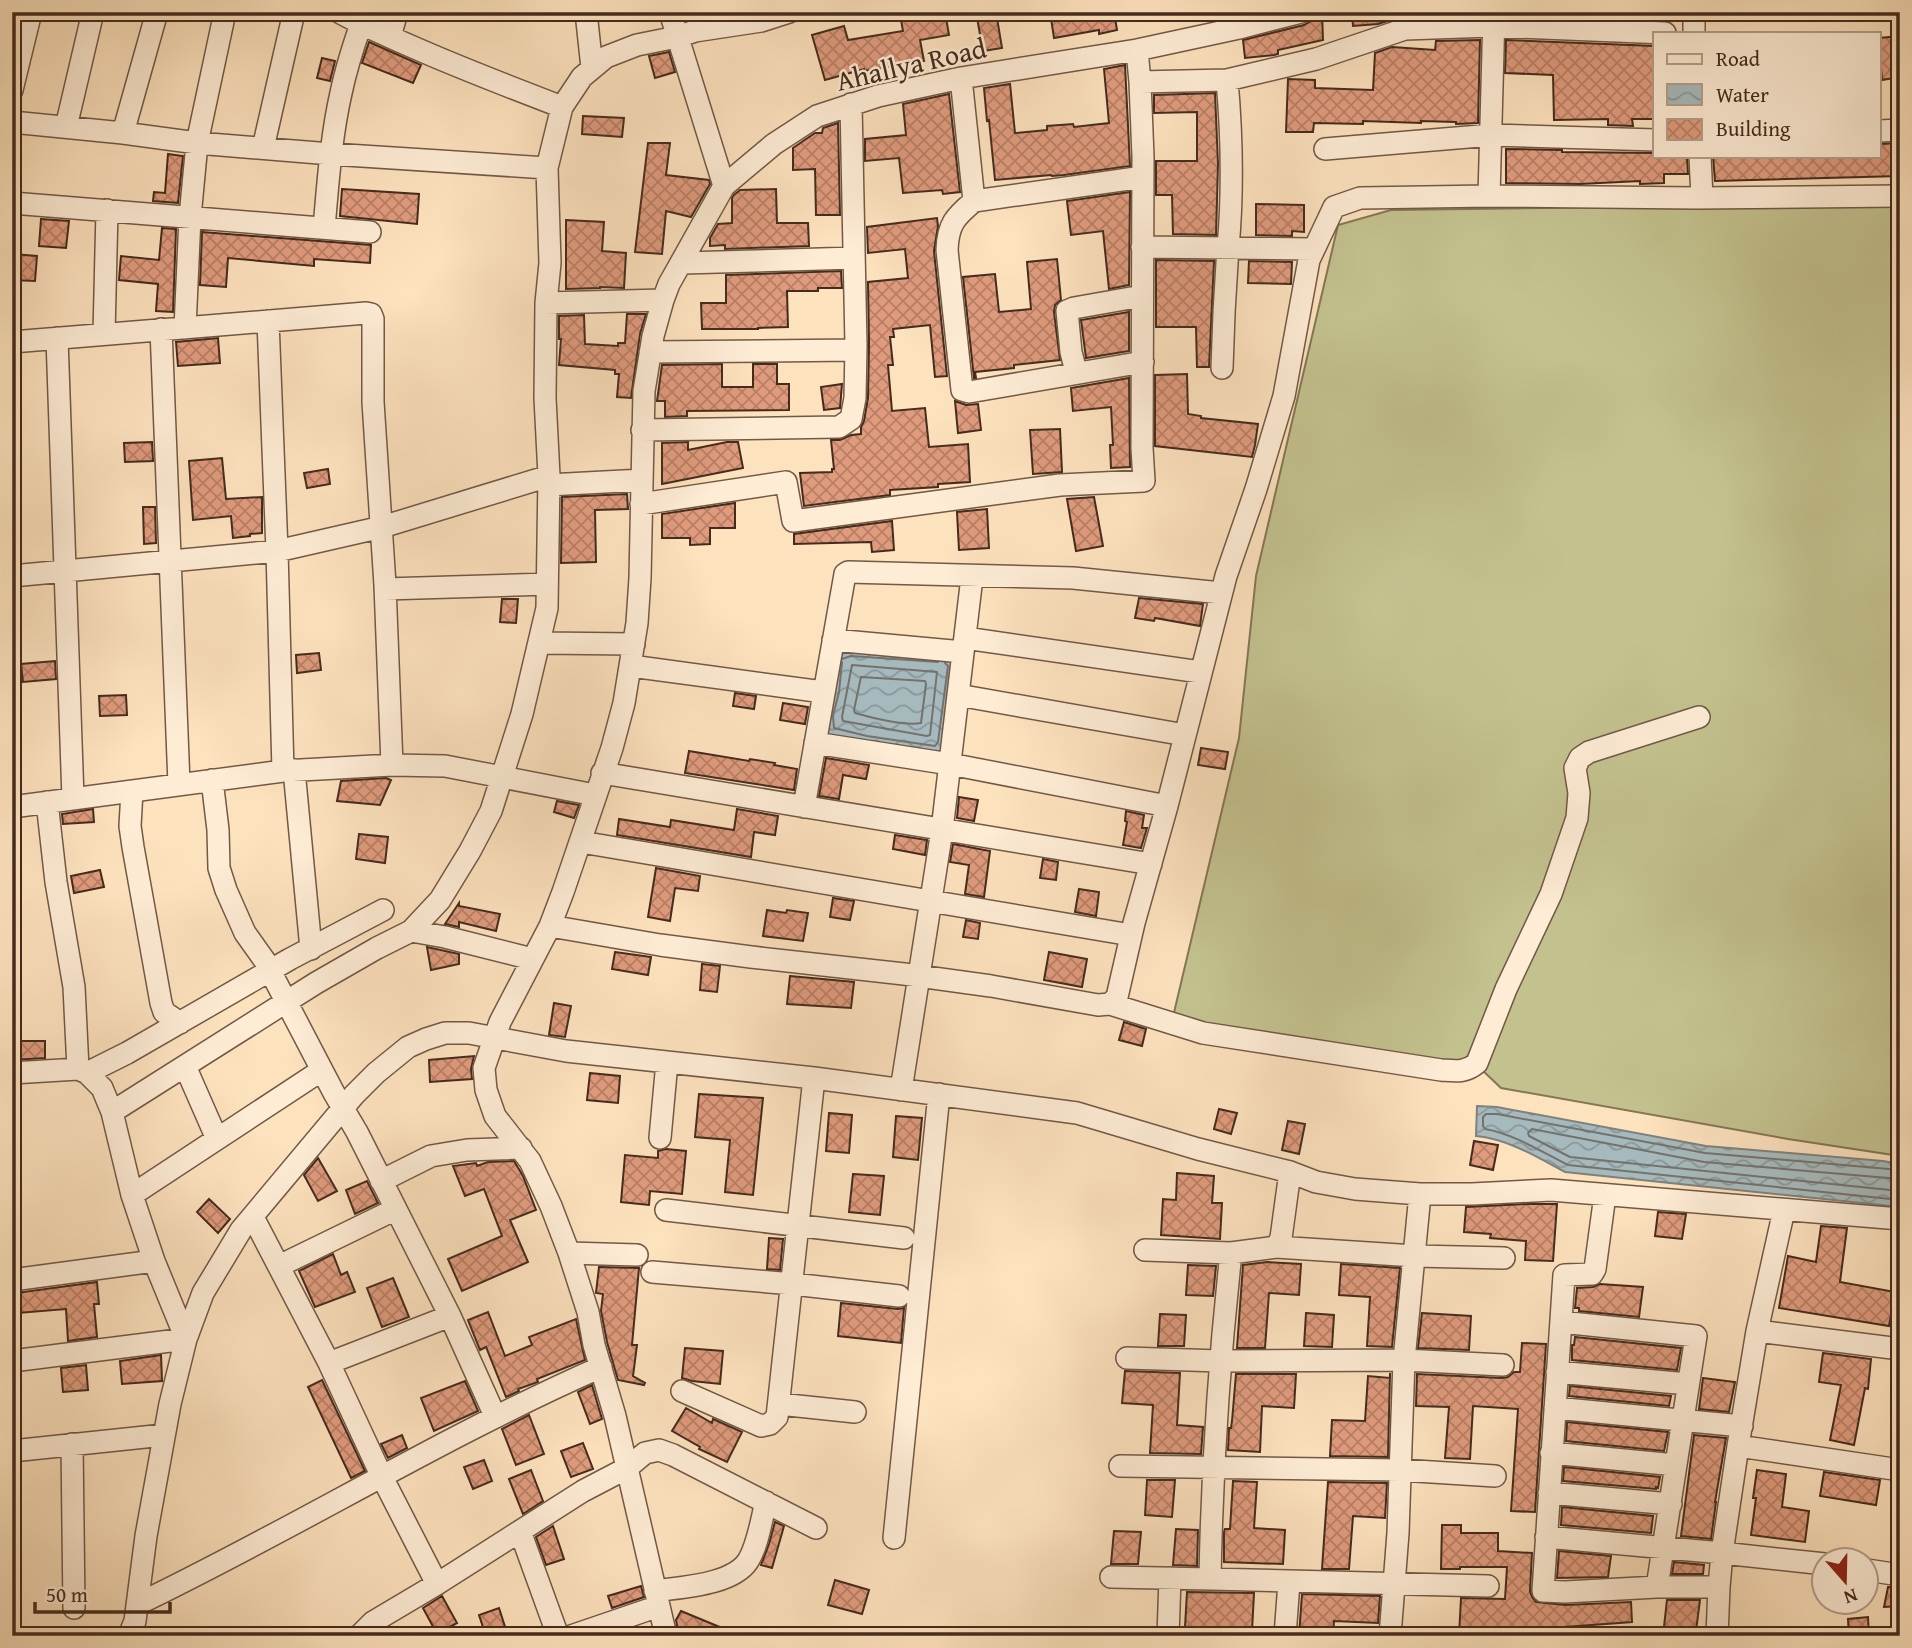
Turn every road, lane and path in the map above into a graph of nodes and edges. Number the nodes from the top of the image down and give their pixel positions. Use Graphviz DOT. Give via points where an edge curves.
graph roads {
  1 [pos="31,12"];
  2 [pos="93,12"];
  3 [pos="157,12"];
  4 [pos="225,12"];
  5 [pos="293,12"];
  6 [pos="340,12"];
  7 [pos="397,12"];
  8 [pos="586,12"];
  9 [pos="670,12"];
  10 [pos="789,12"];
  11 [pos="1301,12"];
  12 [pos="1695,12"];
  13 [pos="1493,19"];
  14 [pos="361,24"];
  15 [pos="1653,32"];
  16 [pos="1694,32"];
  17 [pos="390,37"];
  18 [pos="677,37"];
  19 [pos="1137,50"];
  20 [pos="592,68"];
  21 [pos="961,78"];
  22 [pos="1227,80"];
  23 [pos="1140,82"];
  24 [pos="12,90"];
  25 [pos="851,104"];
  26 [pos="562,107"];
  27 [pos="12,122"];
  28 [pos="66,127"];
  29 [pos="1900,130"];
  30 [pos="1881,131"];
  31 [pos="123,133"];
  32 [pos="1492,135"];
  33 [pos="1653,140"];
  34 [pos="197,143"];
  35 [pos="262,148"];
  36 [pos="1325,149"];
  37 [pos="331,155"];
  38 [pos="1700,158"];
  39 [pos="547,168"];
  40 [pos="1143,177"];
  41 [pos="723,186"];
  42 [pos="1900,196"];
  43 [pos="1489,197"];
  44 [pos="1702,198"];
  45 [pos="974,201"];
  46 [pos="12,203"];
  47 [pos="107,211"];
  48 [pos="190,217"];
  49 [pos="324,228"];
  50 [pos="370,232"];
  51 [pos="1142,247"];
  52 [pos="1228,249"];
  53 [pos="1314,250"];
  54 [pos="855,258"];
  55 [pos="683,263"];
  56 [pos="1142,296"];
  57 [pos="663,300"];
  58 [pos="546,303"];
  59 [pos="268,321"];
  60 [pos="185,327"];
  61 [pos="162,330"];
  62 [pos="104,334"];
  63 [pos="57,338"];
  64 [pos="12,341"];
  65 [pos="856,350"];
  66 [pos="650,352"];
  67 [pos="1143,362"];
  68 [pos="1222,368"];
  69 [pos="1076,372"];
  70 [pos="642,430"];
  71 [pos="549,480"];
  72 [pos="642,480"];
  73 [pos="641,504"];
  74 [pos="382,527"];
  75 [pos="277,551"];
  76 [pos="170,561"];
  77 [pos="64,571"];
  78 [pos="12,576"];
  79 [pos="972,577"];
  80 [pos="547,584"];
  81 [pos="385,589"];
  82 [pos="1222,593"];
  83 [pos="833,640"];
  84 [pos="540,643"];
  85 [pos="634,644"];
  86 [pos="964,645"];
  87 [pos="631,666"];
  88 [pos="1200,672"];
  89 [pos="823,692"];
  90 [pos="958,695"];
  91 [pos="1699,717"];
  92 [pos="1185,734"];
  93 [pos="815,743"];
  94 [pos="950,764"];
  95 [pos="391,765"];
  96 [pos="288,771"];
  97 [pos="602,773"];
  98 [pos="504,776"];
  99 [pos="212,780"];
  100 [pos="179,784"];
  101 [pos="132,791"];
  102 [pos="595,795"];
  103 [pos="73,799"];
  104 [pos="47,802"];
  105 [pos="1167,806"];
  106 [pos="12,807"];
  107 [pos="804,807"];
  108 [pos="942,830"];
  109 [pos="581,842"];
  110 [pos="1151,864"];
  111 [pos="931,901"];
  112 [pos="383,910"];
  113 [pos="550,926"];
  114 [pos="411,932"];
  115 [pos="1131,935"];
  116 [pos="311,948"];
  117 [pos="532,958"];
  118 [pos="271,971"];
  119 [pos="919,976"];
  120 [pos="286,1002"];
  121 [pos="1110,1004"];
  122 [pos="180,1023"];
  123 [pos="495,1036"];
  124 [pos="667,1062"];
  125 [pos="185,1066"];
  126 [pos="322,1070"];
  127 [pos="82,1071"];
  128 [pos="12,1073"];
  129 [pos="814,1078"];
  130 [pos="901,1090"];
  131 [pos="939,1094"];
  132 [pos="343,1108"];
  133 [pos="112,1112"];
  134 [pos="660,1138"];
  135 [pos="217,1139"];
  136 [pos="521,1148"];
  137 [pos="1290,1172"];
  138 [pos="381,1181"];
  139 [pos="1420,1194"];
  140 [pos="132,1195"];
  141 [pos="1605,1195"];
  142 [pos="396,1209"];
  143 [pos="666,1210"];
  144 [pos="1784,1210"];
  145 [pos="253,1217"];
  146 [pos="1900,1219"];
  147 [pos="798,1225"];
  148 [pos="904,1238"];
  149 [pos="1276,1247"];
  150 [pos="1145,1251"];
  151 [pos="569,1253"];
  152 [pos="1231,1253"];
  153 [pos="637,1255"];
  154 [pos="1415,1256"];
  155 [pos="1504,1258"];
  156 [pos="154,1261"];
  157 [pos="279,1266"];
  158 [pos="652,1272"];
  159 [pos="12,1280"];
  160 [pos="793,1284"];
  161 [pos="899,1296"];
  162 [pos="450,1315"];
  163 [pos="1561,1322"];
  164 [pos="1757,1331"];
  165 [pos="186,1339"];
  166 [pos="1900,1349"];
  167 [pos="1127,1358"];
  168 [pos="1405,1360"];
  169 [pos="12,1361"];
  170 [pos="1220,1361"];
  171 [pos="329,1363"];
  172 [pos="1503,1365"];
  173 [pos="601,1367"];
  174 [pos="1557,1372"];
  175 [pos="1688,1384"];
  176 [pos="682,1391"];
  177 [pos="779,1404"];
  178 [pos="1555,1408"];
  179 [pos="855,1412"];
  180 [pos="495,1416"];
  181 [pos="1683,1420"];
  182 [pos="164,1435"];
  183 [pos="1740,1436"];
  184 [pos="72,1444"];
  185 [pos="12,1451"];
  186 [pos="1551,1453"];
  187 [pos="1676,1465"];
  188 [pos="1120,1466"];
  189 [pos="627,1468"];
  190 [pos="1213,1468"];
  191 [pos="1400,1470"];
  192 [pos="1900,1470"];
  193 [pos="1495,1476"];
  194 [pos="382,1477"];
  195 [pos="1549,1493"];
  196 [pos="766,1502"];
  197 [pos="1671,1504"];
  198 [pos="816,1528"];
  199 [pos="520,1531"];
  200 [pos="1546,1537"];
  201 [pos="894,1538"];
  202 [pos="1664,1548"];
  203 [pos="1722,1553"];
  204 [pos="1811,1563"];
  205 [pos="1881,1572"];
  206 [pos="1900,1575"];
  207 [pos="1111,1577"];
  208 [pos="1170,1578"];
  209 [pos="1210,1579"];
  210 [pos="1289,1582"];
  211 [pos="437,1584"];
  212 [pos="1395,1585"];
  213 [pos="1488,1586"];
  214 [pos="1657,1587"];
  215 [pos="1718,1587"];
  216 [pos="657,1599"];
  217 [pos="138,1604"];
  218 [pos="74,1608"];
  219 [pos="129,1636"];
  220 [pos="359,1636"];
  221 [pos="558,1636"];
  222 [pos="571,1636"];
  223 [pos="666,1636"];
  224 [pos="1168,1636"];
  225 [pos="1285,1636"];
  226 [pos="1390,1636"];
  227 [pos="1717,1636"];
  1 -- 24 [label="street"];
  2 -- 28 [label="street"];
  3 -- 31 [label="street"];
  4 -- 34 [label="street"];
  5 -- 35 [label="street"];
  6 -- 14 [label="street"];
  7 -- 17 [label="street"];
  8 -- 20 [label="street"];
  9 -- 18 [label="street"];
  10 -- 18 [label="street"];
  11 -- 19 [label="street, Ahallya Road"];
  12 -- 16 [label="street"];
  13 -- 15 [label="street"];
  13 -- 22 [label="street" via="1405,29 1316,59"];
  13 -- 32 [label="street"];
  14 -- 17 [label="street"];
  14 -- 37 [label="street" via="341,93"];
  17 -- 26 [label="street"];
  18 -- 20 [label="street" via="637,45"];
  18 -- 41 [label="street"];
  19 -- 21 [label="street, Ahallya Road"];
  19 -- 23 [label="street"];
  20 -- 26 [label="street"];
  21 -- 25 [label="street, Ahallya Road"];
  21 -- 45 [label="street"];
  22 -- 23 [label="street"];
  22 -- 52 [label="street" via="1231,126"];
  23 -- 40 [label="street"];
  25 -- 41 [label="street, Ahallya Road" via="817,116"];
  25 -- 54 [label="street"];
  26 -- 39 [label="street"];
  27 -- 28 [label="street"];
  28 -- 31 [label="street"];
  29 -- 30 [label="street"];
  31 -- 34 [label="street"];
  32 -- 33 [label="street"];
  32 -- 36 [label="street"];
  32 -- 43 [label="street"];
  34 -- 35 [label="street"];
  34 -- 48 [label="street"];
  35 -- 37 [label="street"];
  37 -- 39 [label="street"];
  37 -- 49 [label="street"];
  38 -- 44 [label="street"];
  39 -- 58 [label="street" via="550,263"];
  40 -- 45 [label="street"];
  40 -- 51 [label="street"];
  41 -- 55 [label="street, Ahallya Road"];
  42 -- 44 [label="street"];
  43 -- 44 [label="street"];
  43 -- 53 [label="street" via="1360,198 1334,207"];
  45 -- 69 [label="street" via="951,224 947,235 962,390"];
  46 -- 47 [label="street"];
  47 -- 48 [label="street"];
  47 -- 62 [label="street"];
  48 -- 49 [label="street"];
  48 -- 60 [label="street"];
  49 -- 50 [label="street"];
  51 -- 52 [label="street"];
  51 -- 56 [label="street"];
  52 -- 53 [label="street"];
  52 -- 68 [label="street"];
  53 -- 82 [label="street" via="1284,396"];
  54 -- 55 [label="street"];
  54 -- 65 [label="street"];
  55 -- 57 [label="street, Ahallya Road"];
  56 -- 67 [label="street"];
  56 -- 69 [label="street" via="1067,311"];
  57 -- 58 [label="street"];
  57 -- 66 [label="street, Ahallya Road"];
  58 -- 71 [label="street"];
  59 -- 60 [label="street"];
  59 -- 74 [label="street" via="371,314"];
  59 -- 75 [label="street"];
  60 -- 61 [label="street"];
  61 -- 62 [label="street"];
  61 -- 76 [label="street"];
  62 -- 63 [label="street"];
  63 -- 64 [label="street"];
  63 -- 77 [label="street"];
  65 -- 66 [label="street"];
  65 -- 70 [label="street" via="851,419 839,427"];
  66 -- 70 [label="street, Ahallya Road"];
  67 -- 69 [label="street"];
  67 -- 73 [label="street" via="1144,481 1049,487 793,521 786,482"];
  70 -- 72 [label="street, Ahallya Road"];
  71 -- 72 [label="street"];
  71 -- 74 [label="street"];
  71 -- 80 [label="street"];
  72 -- 73 [label="street, Ahallya Road"];
  73 -- 85 [label="street, Ahallya Road"];
  74 -- 75 [label="street"];
  74 -- 81 [label="street"];
  75 -- 76 [label="street"];
  75 -- 96 [label="street"];
  76 -- 77 [label="street"];
  76 -- 100 [label="street"];
  77 -- 78 [label="street"];
  77 -- 103 [label="street"];
  79 -- 82 [label="street" via="1073,578"];
  79 -- 83 [label="street" via="848,572"];
  79 -- 86 [label="street"];
  80 -- 81 [label="street"];
  80 -- 84 [label="street"];
  81 -- 95 [label="street"];
  82 -- 88 [label="street"];
  83 -- 86 [label="street"];
  83 -- 89 [label="street"];
  84 -- 85 [label="street"];
  84 -- 98 [label="street"];
  85 -- 87 [label="street, Ahallya Road"];
  86 -- 88 [label="street"];
  86 -- 90 [label="street"];
  87 -- 89 [label="street"];
  87 -- 97 [label="street, Ahallya Road"];
  88 -- 92 [label="street"];
  89 -- 93 [label="street"];
  90 -- 92 [label="street"];
  90 -- 94 [label="street"];
  91 -- 121 [label="street" via="1580,758 1575,768 1577,818 1552,894 1477,1063 1469,1070 1203,1033"];
  92 -- 105 [label="street"];
  93 -- 94 [label="street"];
  93 -- 107 [label="street"];
  94 -- 105 [label="street"];
  94 -- 108 [label="street"];
  95 -- 96 [label="street"];
  95 -- 98 [label="street" via="445,766"];
  96 -- 99 [label="street"];
  96 -- 116 [label="street"];
  97 -- 102 [label="street, Ahallya Road"];
  97 -- 107 [label="street"];
  98 -- 102 [label="street"];
  98 -- 114 [label="street" via="470,851 440,900"];
  99 -- 100 [label="street"];
  99 -- 118 [label="street" via="219,869 245,933"];
  100 -- 101 [label="street"];
  101 -- 103 [label="street"];
  101 -- 122 [label="street" via="133,847 161,1003 164,1012"];
  102 -- 109 [label="street, Ahallya Road"];
  103 -- 104 [label="street"];
  104 -- 106 [label="street"];
  104 -- 127 [label="street"];
  105 -- 110 [label="street"];
  107 -- 108 [label="street"];
  108 -- 110 [label="street"];
  108 -- 111 [label="street"];
  109 -- 111 [label="street"];
  109 -- 113 [label="street, Ahallya Road"];
  110 -- 115 [label="street"];
  111 -- 115 [label="street"];
  111 -- 119 [label="street"];
  112 -- 116 [label="street"];
  113 -- 117 [label="street, Ahallya Road"];
  113 -- 119 [label="street" via="660,945"];
  114 -- 117 [label="street"];
  114 -- 120 [label="street"];
  115 -- 121 [label="street" via="1117,997"];
  116 -- 118 [label="street"];
  117 -- 123 [label="street, Ahallya Road"];
  118 -- 120 [label="street"];
  118 -- 122 [label="street"];
  119 -- 121 [label="street"];
  119 -- 130 [label="street"];
  120 -- 125 [label="street"];
  120 -- 126 [label="street"];
  122 -- 127 [label="street" via="127,1053"];
  123 -- 124 [label="street" via="566,1051"];
  123 -- 132 [label="street" via="445,1033 408,1047"];
  123 -- 136 [label="street, Ahallya Road" via="484,1068 486,1090 495,1116"];
  124 -- 129 [label="street"];
  124 -- 134 [label="street"];
  125 -- 133 [label="street"];
  125 -- 135 [label="street"];
  126 -- 132 [label="street"];
  126 -- 135 [label="street"];
  127 -- 128 [label="street"];
  127 -- 133 [label="street" via="102,1088"];
  129 -- 130 [label="street"];
  129 -- 147 [label="street"];
  130 -- 131 [label="street"];
  131 -- 137 [label="street" via="1077,1113"];
  131 -- 201 [label="street"];
  132 -- 138 [label="street"];
  132 -- 145 [label="street"];
  133 -- 140 [label="street"];
  135 -- 140 [label="street"];
  136 -- 138 [label="street" via="431,1156"];
  136 -- 151 [label="street, Ahallya Road"];
  137 -- 139 [label="street" via="1354,1189"];
  137 -- 149 [label="street"];
  138 -- 142 [label="street"];
  139 -- 141 [label="street" via="1551,1190"];
  139 -- 154 [label="street"];
  140 -- 156 [label="street"];
  141 -- 144 [label="street"];
  141 -- 163 [label="street" via="1595,1269 1587,1276 1564,1275"];
  142 -- 157 [label="street"];
  142 -- 162 [label="street"];
  143 -- 147 [label="street"];
  144 -- 146 [label="street"];
  144 -- 164 [label="street"];
  145 -- 157 [label="street"];
  145 -- 165 [label="street" via="203,1293"];
  147 -- 148 [label="street"];
  147 -- 160 [label="street"];
  149 -- 152 [label="street"];
  149 -- 154 [label="street"];
  150 -- 152 [label="street"];
  151 -- 153 [label="street"];
  151 -- 173 [label="street, Ahallya Road"];
  152 -- 170 [label="street"];
  154 -- 155 [label="street"];
  154 -- 168 [label="street"];
  156 -- 159 [label="street"];
  156 -- 165 [label="street"];
  157 -- 171 [label="street"];
  158 -- 160 [label="street"];
  160 -- 161 [label="street"];
  160 -- 177 [label="street"];
  162 -- 171 [label="street"];
  162 -- 180 [label="street"];
  163 -- 174 [label="street"];
  163 -- 175 [label="street" via="1696,1336"];
  164 -- 166 [label="street"];
  164 -- 183 [label="street"];
  165 -- 169 [label="street"];
  165 -- 182 [label="street"];
  167 -- 170 [label="street"];
  168 -- 170 [label="street"];
  168 -- 172 [label="street"];
  168 -- 191 [label="street"];
  170 -- 190 [label="street"];
  171 -- 194 [label="street"];
  173 -- 180 [label="street"];
  173 -- 189 [label="street, Ahallya Road"];
  174 -- 175 [label="street"];
  174 -- 178 [label="street"];
  175 -- 181 [label="street"];
  176 -- 177 [label="street" via="761,1426 777,1417"];
  177 -- 179 [label="street"];
  178 -- 181 [label="street"];
  178 -- 186 [label="street"];
  180 -- 194 [label="street"];
  181 -- 183 [label="street"];
  181 -- 187 [label="street"];
  182 -- 184 [label="street"];
  182 -- 217 [label="street"];
  183 -- 192 [label="street"];
  183 -- 203 [label="street"];
  184 -- 185 [label="street"];
  184 -- 218 [label="street"];
  186 -- 187 [label="street"];
  186 -- 195 [label="street"];
  187 -- 197 [label="street"];
  188 -- 190 [label="street"];
  189 -- 196 [label="street" via="659,1450"];
  189 -- 199 [label="street"];
  189 -- 216 [label="street, Ahallya Road"];
  190 -- 191 [label="street"];
  190 -- 209 [label="street"];
  191 -- 193 [label="street"];
  191 -- 212 [label="street"];
  194 -- 211 [label="street"];
  194 -- 217 [label="street"];
  195 -- 197 [label="street"];
  195 -- 200 [label="street"];
  196 -- 198 [label="street"];
  196 -- 216 [label="street" via="754,1547 742,1568 720,1580"];
  197 -- 202 [label="street"];
  199 -- 211 [label="street"];
  199 -- 221 [label="street"];
  200 -- 202 [label="street"];
  200 -- 214 [label="street" via="1543,1591"];
  202 -- 203 [label="street"];
  202 -- 214 [label="street"];
  203 -- 204 [label="street"];
  203 -- 215 [label="street"];
  205 -- 206 [label="street"];
  207 -- 208 [label="street"];
  208 -- 209 [label="street"];
  208 -- 224 [label="street"];
  209 -- 210 [label="street"];
  210 -- 212 [label="street"];
  210 -- 225 [label="street"];
  211 -- 220 [label="street" via="373,1622"];
  212 -- 213 [label="street"];
  212 -- 226 [label="street"];
  214 -- 215 [label="street"];
  215 -- 227 [label="street"];
  216 -- 222 [label="street"];
  216 -- 223 [label="street, Ahallya Road"];
  217 -- 219 [label="street"];
}
